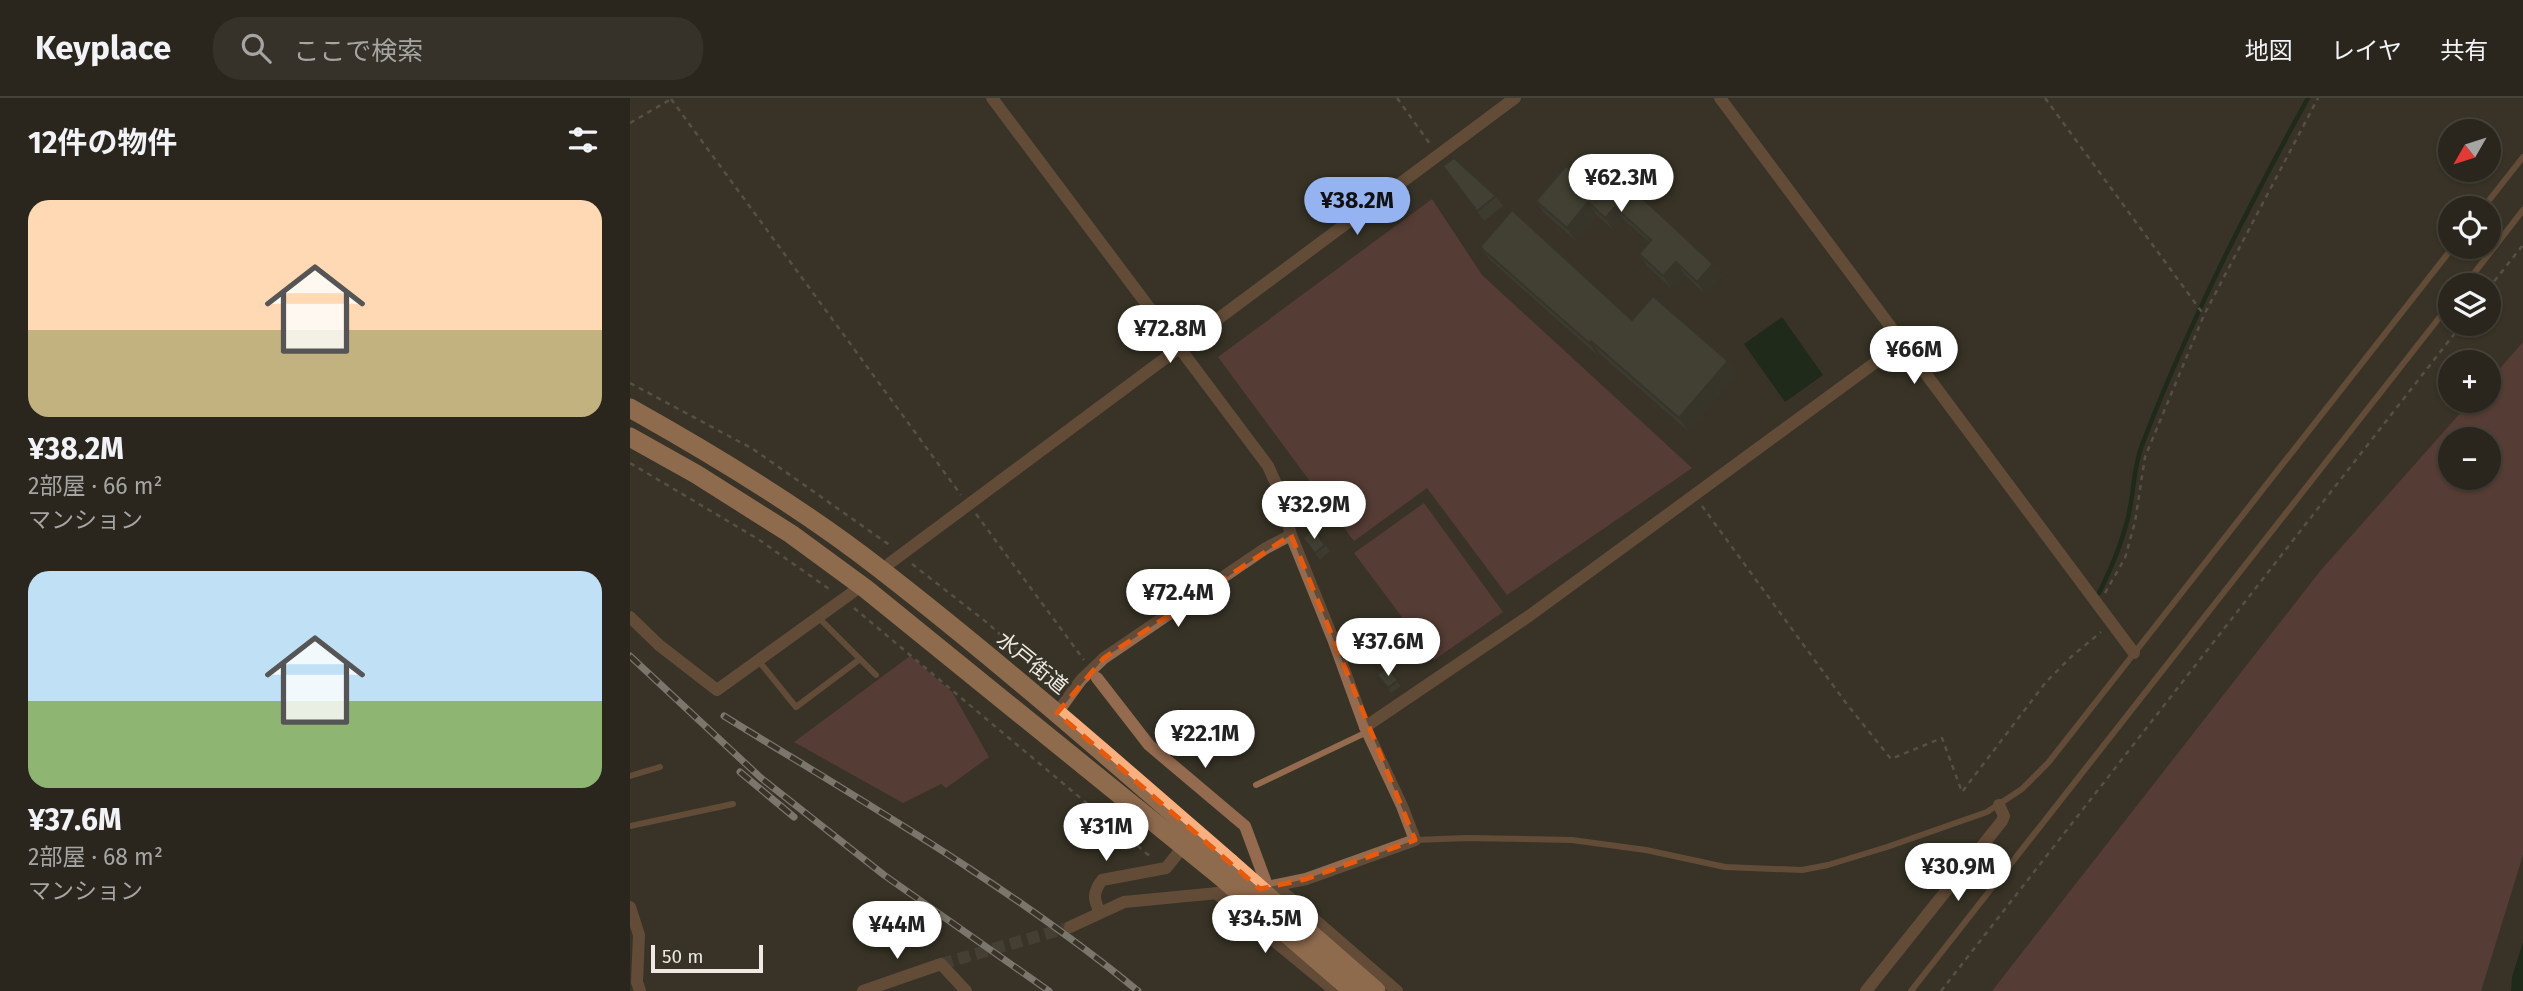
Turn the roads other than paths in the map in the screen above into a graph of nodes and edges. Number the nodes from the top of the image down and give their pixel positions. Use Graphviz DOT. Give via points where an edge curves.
graph roads {
  1 [pos="992,98"];
  2 [pos="1515,98"];
  3 [pos="1720,98"];
  4 [pos="2523,157"];
  5 [pos="2492,196"];
  6 [pos="2523,210"];
  7 [pos="2444,259"];
  8 [pos="2474,273"];
  9 [pos="2438,319"];
  10 [pos="1902,343"];
  11 [pos="1178,349"];
  12 [pos="630,408"];
  13 [pos="630,437"];
  14 [pos="1292,535"];
  15 [pos="890,564"];
  16 [pos="848,595"];
  17 [pos="630,617"];
  18 [pos="818,617"];
  19 [pos="2134,653"];
  20 [pos="860,659"];
  21 [pos="758,660"];
  22 [pos="876,676"];
  23 [pos="1097,678"];
  24 [pos="1057,712"];
  25 [pos="1366,730"];
  26 [pos="660,767"];
  27 [pos="630,776"];
  28 [pos="1255,785"];
  29 [pos="733,804"];
  30 [pos="1999,805"];
  31 [pos="630,826"];
  32 [pos="1415,840"];
  33 [pos="1183,847"];
  34 [pos="1222,877"];
  35 [pos="1272,887"];
  36 [pos="630,907"];
  37 [pos="1100,912"];
  38 [pos="1070,927"];
  39 [pos="636,986"];
  40 [pos="863,991"];
  41 [pos="966,991"];
  42 [pos="1335,991"];
  43 [pos="1353,991"];
  44 [pos="1376,991"];
  45 [pos="1397,991"];
  46 [pos="1866,991"];
  47 [pos="1911,991"];
  1 -- 11 [label="street"];
  2 -- 11 [label="street"];
  3 -- 10 [label="street"];
  4 -- 5 [label="lane"];
  6 -- 8 [label="lane"];
  7 -- 19 [label="lane"];
  9 -- 47 [label="lane"];
  10 -- 19 [label="street"];
  10 -- 25 [label="street"];
  11 -- 14 [label="street" via="1268,466"];
  11 -- 15 [label="street"];
  12 -- 24 [label="highway, 水戸街道" via="711,453 829,532"];
  13 -- 33 [label="highway, 水戸街道" via="696,474 866,589"];
  14 -- 24 [label="street" via="1104,659"];
  14 -- 25 [label="street"];
  16 -- 18 [label="street"];
  17 -- 21 [label="street" via="717,690"];
  18 -- 20 [label="lane"];
  18 -- 21 [label="street"];
  19 -- 30 [label="lane" via="2048,763"];
  20 -- 21 [label="lane" via="796,707"];
  20 -- 22 [label="lane"];
  23 -- 35 [label="street" via="1149,745 1245,826"];
  24 -- 34 [label="highway, 水戸街道"];
  25 -- 28 [label="lane"];
  25 -- 32 [label="street"];
  26 -- 27 [label="lane"];
  29 -- 31 [label="lane"];
  30 -- 32 [label="lane" via="1969,820 1802,870 1725,867 1572,840"];
  30 -- 46 [label="street" via="2002,821"];
  32 -- 35 [label="street"];
  33 -- 34 [label="highway, 水戸街道"];
  33 -- 37 [label="street" via="1166,868 1102,880 1094,900"];
  34 -- 35 [label="street"];
  34 -- 37 [label="street"];
  34 -- 42 [label="street"];
  34 -- 43 [label="highway, 水戸街道, bridge"];
  34 -- 44 [label="highway, 水戸街道, bridge"];
  35 -- 45 [label="street"];
  36 -- 39 [label="street" via="639,935"];
  37 -- 38 [label="street"];
  40 -- 41 [label="street" via="941,964"];
}
